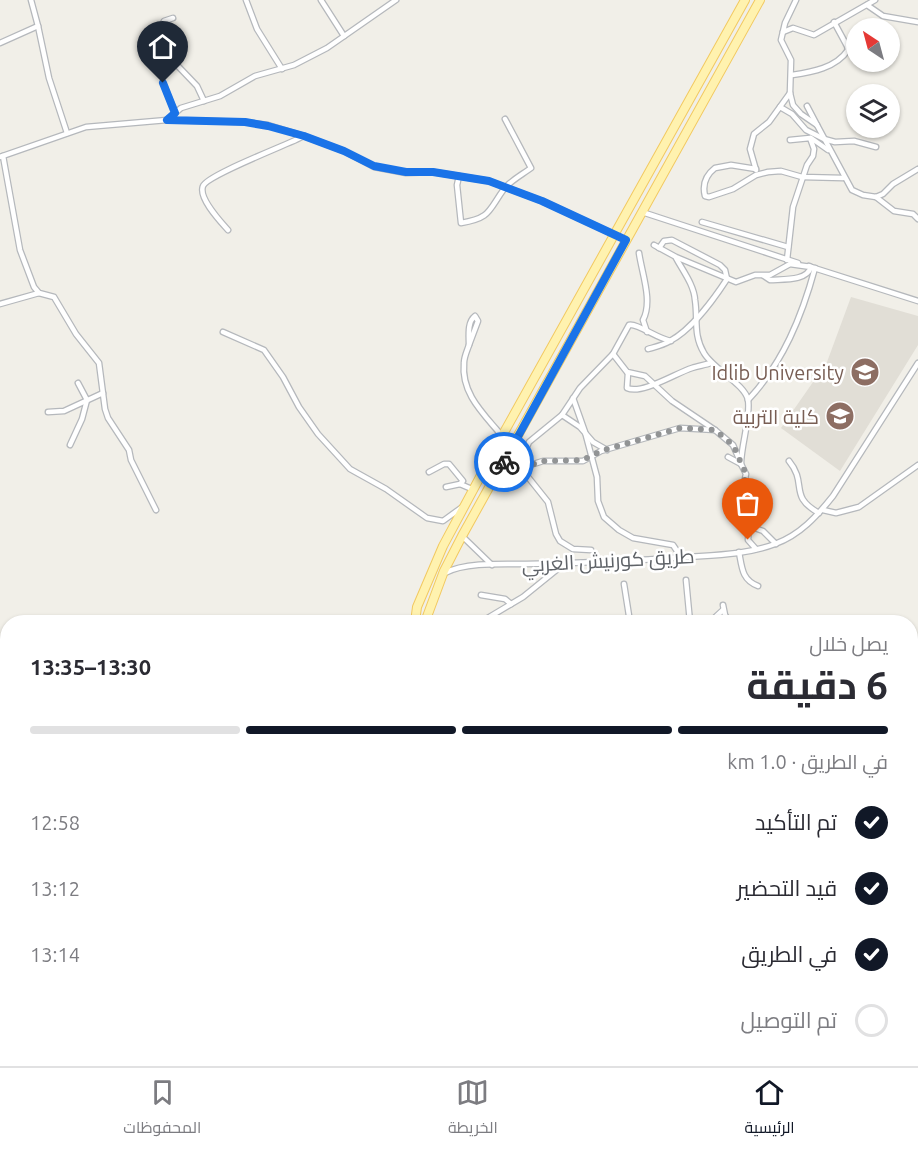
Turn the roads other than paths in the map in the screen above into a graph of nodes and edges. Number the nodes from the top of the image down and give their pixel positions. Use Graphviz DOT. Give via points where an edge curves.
graph roads {
  1 [pos="31,0"];
  2 [pos="246,0"];
  3 [pos="321,0"];
  4 [pos="396,0"];
  5 [pos="745,0"];
  6 [pos="760,0"];
  7 [pos="796,0"];
  8 [pos="875,0"];
  9 [pos="867,5"];
  10 [pos="173,18"];
  11 [pos="834,22"];
  12 [pos="918,22"];
  13 [pos="38,26"];
  14 [pos="783,32"];
  15 [pos="344,36"];
  16 [pos="0,44"];
  17 [pos="282,69"];
  18 [pos="792,75"];
  19 [pos="163,83"];
  20 [pos="790,93"];
  21 [pos="204,101"];
  22 [pos="807,106"];
  23 [pos="780,107"];
  24 [pos="175,113"];
  25 [pos="505,118"];
  26 [pos="167,120"];
  27 [pos="817,125"];
  28 [pos="67,132"];
  29 [pos="810,135"];
  30 [pos="304,136"];
  31 [pos="824,139"];
  32 [pos="790,140"];
  33 [pos="876,147"];
  34 [pos="830,152"];
  35 [pos="2,157"];
  36 [pos="918,169"];
  37 [pos="756,172"];
  38 [pos="459,176"];
  39 [pos="802,177"];
  40 [pos="844,178"];
  41 [pos="505,187"];
  42 [pos="876,197"];
  43 [pos="642,212"];
  44 [pos="918,219"];
  45 [pos="702,222"];
  46 [pos="228,230"];
  47 [pos="615,234"];
  48 [pos="626,240"];
  49 [pos="788,247"];
  50 [pos="639,254"];
  51 [pos="676,257"];
  52 [pos="786,262"];
  53 [pos="813,267"];
  54 [pos="764,276"];
  55 [pos="727,279"];
  56 [pos="39,292"];
  57 [pos="918,301"];
  58 [pos="0,304"];
  59 [pos="696,320"];
  60 [pos="223,332"];
  61 [pos="647,332"];
  62 [pos="671,341"];
  63 [pos="469,345"];
  64 [pos="648,349"];
  65 [pos="613,354"];
  66 [pos="711,363"];
  67 [pos="918,363"];
  68 [pos="628,373"];
  69 [pos="78,383"];
  70 [pos="656,384"];
  71 [pos="103,393"];
  72 [pos="573,398"];
  73 [pos="87,400"];
  74 [pos="748,400"];
  75 [pos="48,412"];
  76 [pos="562,415"];
  77 [pos="715,430"];
  78 [pos="585,432"];
  79 [pos="502,436"];
  80 [pos="70,445"];
  81 [pos="607,450"];
  82 [pos="590,457"];
  83 [pos="728,457"];
  84 [pos="789,461"];
  85 [pos="503,462"];
  86 [pos="741,464"];
  87 [pos="918,465"];
  88 [pos="518,469"];
  89 [pos="429,472"];
  90 [pos="460,484"];
  91 [pos="446,487"];
  92 [pos="474,490"];
  93 [pos="467,502"];
  94 [pos="156,510"];
  95 [pos="821,512"];
  96 [pos="749,526"];
  97 [pos="462,536"];
  98 [pos="776,543"];
  99 [pos="591,549"];
  100 [pos="756,549"];
  101 [pos="739,552"];
  102 [pos="681,557"];
  103 [pos="565,563"];
  104 [pos="492,565"];
  105 [pos="443,574"];
  106 [pos="687,580"];
  107 [pos="624,584"];
  108 [pos="758,586"];
  109 [pos="481,595"];
  110 [pos="511,604"];
  111 [pos="416,615"];
  112 [pos="428,615"];
  113 [pos="493,615"];
  114 [pos="630,615"];
  115 [pos="690,615"];
  116 [pos="716,615"];
  117 [pos="727,615"];
  1 -- 13 [label="street"];
  2 -- 17 [label="street" via="257,29"];
  3 -- 15 [label="street"];
  4 -- 15 [label="street"];
  5 -- 47 [label="main road"];
  6 -- 43 [label="main road"];
  7 -- 14 [label="street"];
  8 -- 9 [label="street"];
  9 -- 11 [label="street"];
  9 -- 12 [label="street" via="884,16"];
  10 -- 21 [label="street" via="162,25 175,63 197,86"];
  11 -- 14 [label="street" via="814,35 793,28"];
  11 -- 18 [label="street" via="848,50 837,63"];
  13 -- 16 [label="street"];
  13 -- 28 [label="street" via="49,78"];
  14 -- 18 [label="street" via="781,40 791,60"];
  15 -- 17 [label="street"];
  17 -- 21 [label="street" via="255,76"];
  18 -- 20 [label="street"];
  19 -- 24 [label="street"];
  20 -- 23 [label="street"];
  20 -- 27 [label="street" via="795,109"];
  21 -- 24 [label="street"];
  22 -- 27 [label="street"];
  23 -- 29 [label="street" via="792,114"];
  23 -- 37 [label="street" via="754,134 750,148"];
  24 -- 26 [label="street"];
  25 -- 41 [label="street" via="531,168"];
  26 -- 28 [label="street"];
  26 -- 30 [label="street" via="245,122"];
  27 -- 31 [label="street"];
  28 -- 35 [label="street"];
  29 -- 31 [label="street"];
  29 -- 32 [label="street"];
  29 -- 34 [label="street"];
  29 -- 39 [label="street" via="813,156"];
  30 -- 38 [label="street" via="374,166"];
  30 -- 46 [label="street" via="208,179 202,194"];
  31 -- 33 [label="street"];
  31 -- 34 [label="street"];
  34 -- 40 [label="street"];
  35 -- 56 [label="street" via="20,250"];
  36 -- 42 [label="street"];
  37 -- 37 [label="street" via="733,189 705,195 706,178 715,168 737,166"];
  37 -- 39 [label="street" via="781,171"];
  38 -- 41 [label="street"];
  38 -- 41 [label="street" via="461,223 476,221 486,214"];
  39 -- 40 [label="street"];
  39 -- 49 [label="street"];
  40 -- 42 [label="street" via="854,192"];
  41 -- 47 [label="street"];
  42 -- 44 [label="street" via="894,211 913,214"];
  43 -- 48 [label="main road"];
  43 -- 52 [label="street"];
  45 -- 49 [label="street"];
  47 -- 48 [label="street"];
  47 -- 79 [label="main road"];
  48 -- 85 [label="main road"];
  49 -- 52 [label="street"];
  50 -- 61 [label="street" via="647,296 648,311 643,320"];
  51 -- 55 [label="street"];
  51 -- 55 [label="street" via="656,247 672,240 720,266"];
  51 -- 59 [label="street" via="690,281"];
  52 -- 53 [label="street"];
  52 -- 54 [label="street"];
  53 -- 54 [label="street" via="805,276 770,280"];
  53 -- 57 [label="street"];
  53 -- 74 [label="street" via="798,323 767,378"];
  54 -- 55 [label="street" via="755,275 740,282"];
  55 -- 59 [label="street"];
  56 -- 58 [label="street"];
  56 -- 71 [label="street" via="54,297 99,363"];
  59 -- 62 [label="street"];
  59 -- 66 [label="street" via="698,343"];
  60 -- 93 [label="street" via="264,350 318,434 350,469 427,518 443,521"];
  61 -- 62 [label="street"];
  61 -- 65 [label="street" via="628,325"];
  62 -- 64 [label="street"];
  63 -- 63 [label="street" via="469,326 475,316 478,321"];
  63 -- 79 [label="street" via="464,362 468,393"];
  65 -- 68 [label="street"];
  65 -- 72 [label="street"];
  66 -- 70 [label="street"];
  66 -- 74 [label="street"];
  67 -- 95 [label="street, طريق كورنيش الغربي"];
  68 -- 70 [label="street" via="643,375"];
  68 -- 70 [label="street" via="630,390"];
  69 -- 73 [label="street"];
  70 -- 77 [label="street" via="672,401"];
  71 -- 73 [label="street"];
  71 -- 94 [label="street" via="108,418 129,450"];
  72 -- 76 [label="street"];
  72 -- 78 [label="street"];
  73 -- 75 [label="street" via="64,411"];
  73 -- 80 [label="street"];
  74 -- 86 [label="street"];
  76 -- 78 [label="street"];
  76 -- 88 [label="street" via="529,442"];
  77 -- 81 [label="street" via="680,428"];
  77 -- 86 [label="street" via="733,445"];
  78 -- 81 [label="street"];
  78 -- 82 [label="street"];
  79 -- 92 [label="main road"];
  81 -- 82 [label="street"];
  82 -- 88 [label="street" via="543,461"];
  82 -- 102 [label="street" via="604,517 633,538 673,545"];
  83 -- 86 [label="street"];
  84 -- 95 [label="street" via="800,481 800,497"];
  85 -- 88 [label="street"];
  85 -- 97 [label="main road"];
  86 -- 96 [label="street" via="746,474 742,493 744,518"];
  87 -- 95 [label="street" via="859,507"];
  88 -- 99 [label="street" via="548,502 560,541 573,549"];
  89 -- 90 [label="street" via="449,464 463,481"];
  90 -- 91 [label="street"];
  90 -- 92 [label="street"];
  92 -- 93 [label="main road"];
  93 -- 111 [label="main road" via="443,546"];
  95 -- 98 [label="street, طريق كورنيش الغربي" via="801,531"];
  96 -- 98 [label="street" via="763,531"];
  96 -- 100 [label="street" via="748,540"];
  97 -- 104 [label="street"];
  97 -- 105 [label="main road"];
  98 -- 100 [label="street, طريق كورنيش الغربي"];
  100 -- 101 [label="street, طريق كورنيش الغربي"];
  101 -- 102 [label="street, طريق كورنيش الغربي"];
  101 -- 108 [label="street" via="744,577"];
  102 -- 103 [label="street, طريق كورنيش الغربي"];
  103 -- 104 [label="street, طريق كورنيش الغربي"];
  103 -- 110 [label="street"];
  104 -- 105 [label="street, طريق كورنيش الغربي" via="452,569"];
  105 -- 112 [label="main road"];
  106 -- 115 [label="street"];
  107 -- 114 [label="street"];
  109 -- 110 [label="street" via="505,599"];
  110 -- 113 [label="street"];
  116 -- 117 [label="street" via="723,607"];
}
